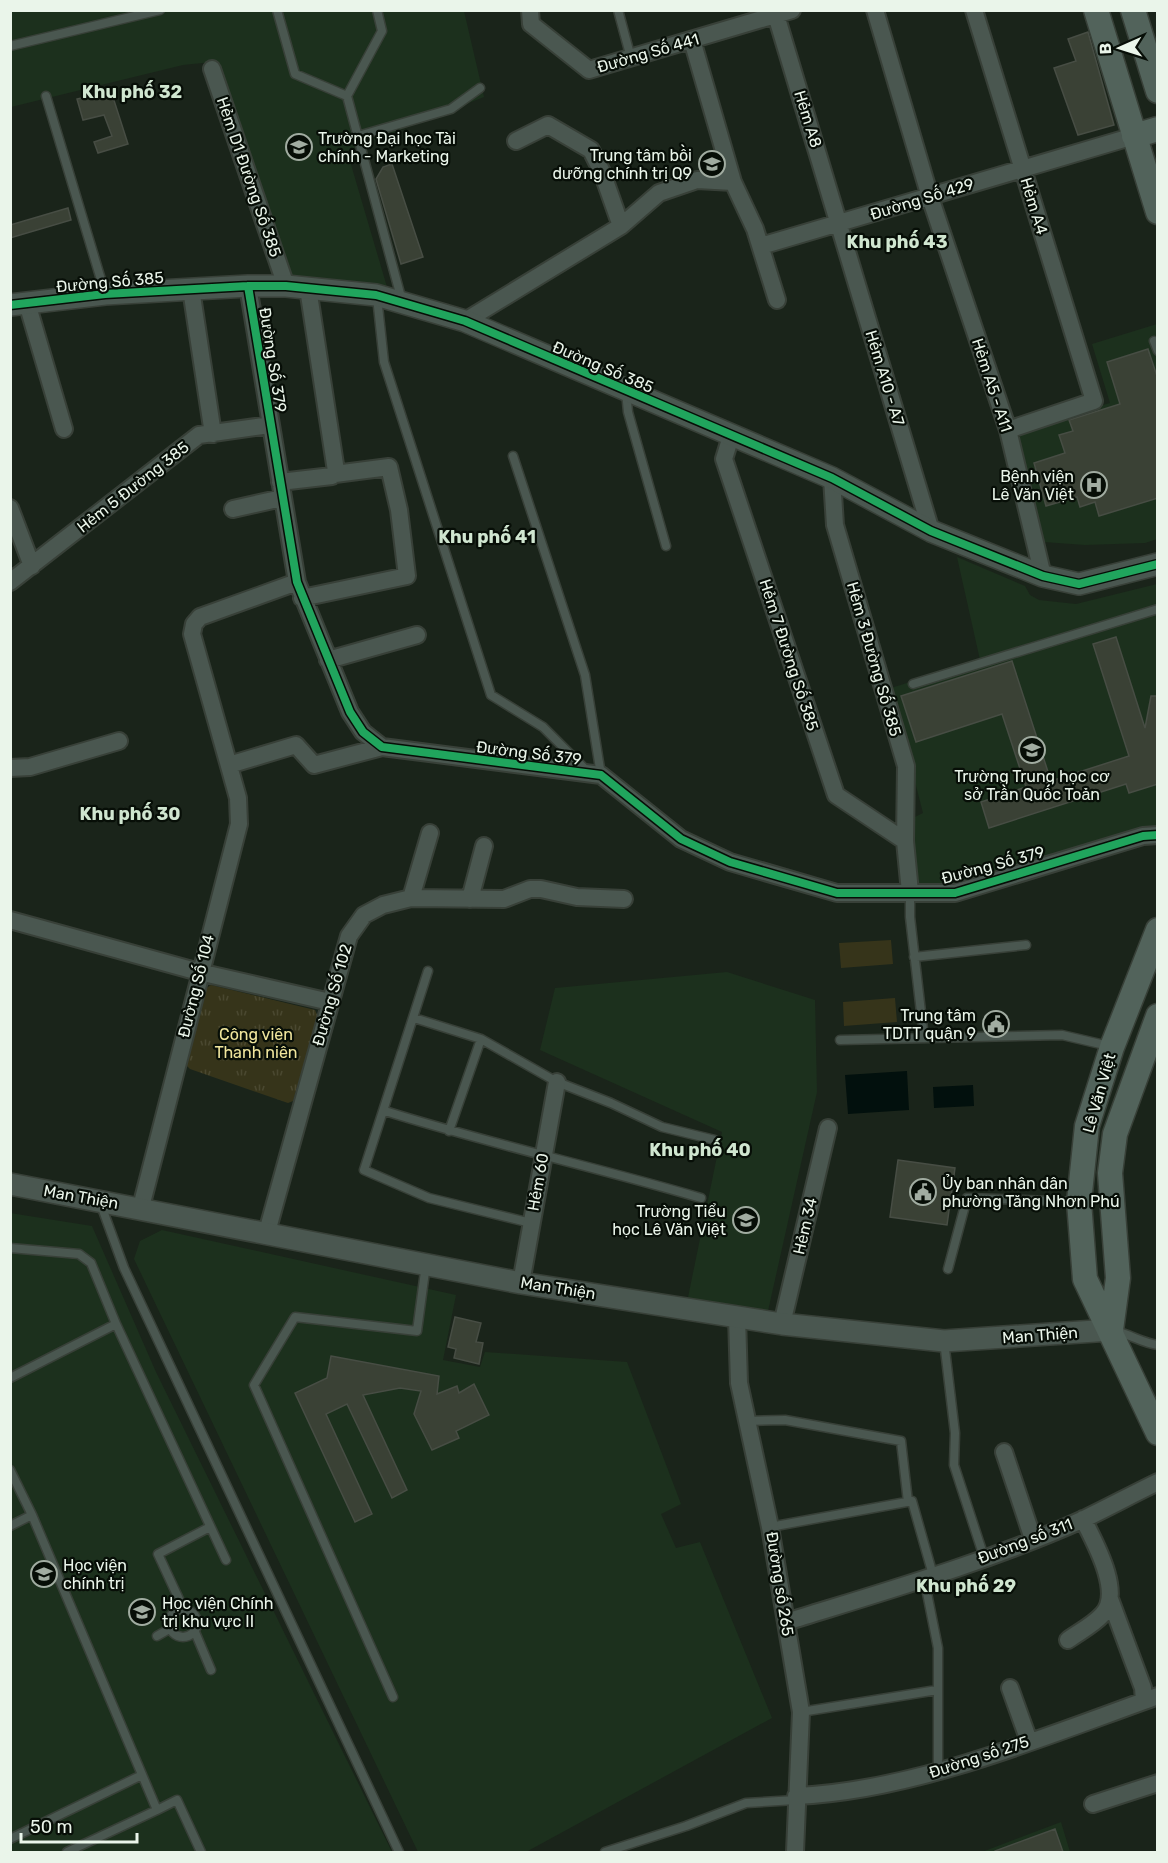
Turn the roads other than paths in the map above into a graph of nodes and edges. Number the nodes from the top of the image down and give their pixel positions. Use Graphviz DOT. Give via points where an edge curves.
graph roads {
  1 [pos="160,10"];
  2 [pos="277,10"];
  3 [pos="376,10"];
  4 [pos="530,10"];
  5 [pos="618,10"];
  6 [pos="875,10"];
  7 [pos="974,10"];
  8 [pos="1096,10"];
  9 [pos="1133,10"];
  10 [pos="784,13"];
  11 [pos="692,40"];
  12 [pos="10,46"];
  13 [pos="631,58"];
  14 [pos="212,69"];
  15 [pos="480,88"];
  16 [pos="1158,91"];
  17 [pos="46,96"];
  18 [pos="347,96"];
  19 [pos="1158,129"];
  20 [pos="358,136"];
  21 [pos="1134,136"];
  22 [pos="516,141"];
  23 [pos="1023,169"];
  24 [pos="733,182"];
  25 [pos="930,197"];
  26 [pos="1158,212"];
  27 [pos="839,224"];
  28 [pos="621,226"];
  29 [pos="761,246"];
  30 [pos="248,286"];
  31 [pos="286,286"];
  32 [pos="308,288"];
  33 [pos="191,289"];
  34 [pos="105,294"];
  35 [pos="376,296"];
  36 [pos="777,300"];
  37 [pos="402,302"];
  38 [pos="19,304"];
  39 [pos="465,321"];
  40 [pos="1154,341"];
  41 [pos="1158,351"];
  42 [pos="626,392"];
  43 [pos="270,426"];
  44 [pos="64,429"];
  45 [pos="1008,430"];
  46 [pos="213,434"];
  47 [pos="731,436"];
  48 [pos="513,456"];
  49 [pos="335,474"];
  50 [pos="832,478"];
  51 [pos="281,490"];
  52 [pos="10,508"];
  53 [pos="233,509"];
  54 [pos="931,531"];
  55 [pos="666,546"];
  56 [pos="1158,564"];
  57 [pos="32,566"];
  58 [pos="1043,576"];
  59 [pos="10,582"];
  60 [pos="299,590"];
  61 [pos="1158,609"];
  62 [pos="417,635"];
  63 [pos="328,660"];
  64 [pos="913,684"];
  65 [pos="119,741"];
  66 [pos="382,747"];
  67 [pos="229,765"];
  68 [pos="10,768"];
  69 [pos="595,775"];
  70 [pos="430,833"];
  71 [pos="1158,835"];
  72 [pos="905,841"];
  73 [pos="484,846"];
  74 [pos="910,892"];
  75 [pos="411,898"];
  76 [pos="470,899"];
  77 [pos="624,899"];
  78 [pos="10,920"];
  79 [pos="1158,930"];
  80 [pos="1026,945"];
  81 [pos="914,957"];
  82 [pos="428,971"];
  83 [pos="199,972"];
  84 [pos="330,1002"];
  85 [pos="1158,1016"];
  86 [pos="414,1018"];
  87 [pos="924,1038"];
  88 [pos="481,1039"];
  89 [pos="840,1040"];
  90 [pos="1112,1047"];
  91 [pos="1150,1060"];
  92 [pos="557,1082"];
  93 [pos="385,1111"];
  94 [pos="828,1128"];
  95 [pos="449,1131"];
  96 [pos="715,1140"];
  97 [pos="542,1156"];
  98 [pos="10,1184"];
  99 [pos="701,1198"];
  100 [pos="99,1200"];
  101 [pos="1079,1202"];
  102 [pos="141,1207"];
  103 [pos="531,1223"];
  104 [pos="267,1232"];
  105 [pos="10,1248"];
  106 [pos="426,1264"];
  107 [pos="948,1269"];
  108 [pos="521,1283"];
  109 [pos="737,1317"];
  110 [pos="116,1324"];
  111 [pos="782,1324"];
  112 [pos="1111,1330"];
  113 [pos="944,1341"];
  114 [pos="1158,1345"];
  115 [pos="10,1378"];
  116 [pos="1146,1383"];
  117 [pos="746,1421"];
  118 [pos="1155,1424"];
  119 [pos="1004,1452"];
  120 [pos="10,1470"];
  121 [pos="1158,1482"];
  122 [pos="910,1501"];
  123 [pos="32,1515"];
  124 [pos="1083,1519"];
  125 [pos="10,1526"];
  126 [pos="210,1527"];
  127 [pos="770,1527"];
  128 [pos="1033,1539"];
  129 [pos="984,1557"];
  130 [pos="226,1560"];
  131 [pos="929,1577"];
  132 [pos="1110,1599"];
  133 [pos="184,1610"];
  134 [pos="786,1622"];
  135 [pos="171,1628"];
  136 [pos="195,1632"];
  137 [pos="157,1636"];
  138 [pos="1068,1640"];
  139 [pos="211,1670"];
  140 [pos="1010,1688"];
  141 [pos="938,1690"];
  142 [pos="393,1697"];
  143 [pos="1151,1698"];
  144 [pos="801,1712"];
  145 [pos="1029,1741"];
  146 [pos="938,1770"];
  147 [pos="142,1775"];
  148 [pos="1158,1783"];
  149 [pos="796,1798"];
  150 [pos="1093,1804"];
  151 [pos="156,1810"];
  152 [pos="10,1839"];
  153 [pos="67,1852"];
  154 [pos="201,1852"];
  155 [pos="399,1852"];
  156 [pos="605,1852"];
  157 [pos="795,1852"];
  1 -- 12 [label="lane"];
  2 -- 18 [label="lane" via="295,74"];
  3 -- 18 [label="lane" via="382,31"];
  4 -- 13 [label="street, Đường Số 441" via="531,24 589,70"];
  5 -- 13 [label="lane"];
  6 -- 25 [label="street, Hẻm A5 - A11"];
  7 -- 23 [label="street, Hẻm A4"];
  8 -- 21 [label="main road"];
  9 -- 16 [label="main road"];
  10 -- 11 [label="street, Đường Số 441"];
  10 -- 27 [label="street, Hẻm A8"];
  11 -- 13 [label="street, Đường Số 441"];
  11 -- 24 [label="street"];
  14 -- 31 [label="street, Hẻm D1 Đường Số 385"];
  15 -- 20 [label="lane" via="451,110"];
  17 -- 34 [label="lane"];
  18 -- 20 [label="lane"];
  19 -- 21 [label="main road"];
  20 -- 37 [label="lane"];
  21 -- 23 [label="street, Đường Số 429"];
  21 -- 26 [label="main road"];
  22 -- 28 [label="street" via="548,125 591,150"];
  23 -- 25 [label="street, Đường Số 429"];
  23 -- 45 [label="street, Hẻm A4" via="1094,401"];
  24 -- 28 [label="street" via="697,180 659,193"];
  24 -- 29 [label="street"];
  25 -- 27 [label="street, Đường Số 429"];
  25 -- 45 [label="street, Hẻm A5 - A11"];
  27 -- 29 [label="street, Đường Số 429"];
  27 -- 54 [label="street, Hẻm A10 - A7"];
  28 -- 39 [label="street"];
  29 -- 36 [label="street"];
  30 -- 31 [label="street, Đường Số 385"];
  30 -- 33 [label="street, Đường Số 385"];
  30 -- 43 [label="street, Đường Số 379"];
  31 -- 32 [label="street, Đường Số 385"];
  32 -- 35 [label="street, Đường Số 385"];
  32 -- 49 [label="street"];
  33 -- 34 [label="street, Đường Số 385"];
  33 -- 46 [label="street"];
  34 -- 38 [label="street, Đường Số 385"];
  35 -- 37 [label="street, Đường Số 385"];
  35 -- 69 [label="lane" via="384,362 491,695 543,727"];
  37 -- 39 [label="street, Đường Số 385"];
  38 -- 44 [label="street"];
  39 -- 42 [label="street, Đường Số 385"];
  40 -- 41 [label="lane"];
  42 -- 47 [label="street, Đường Số 385"];
  42 -- 55 [label="lane" via="628,412"];
  43 -- 46 [label="street, Hẻm 5 Đường 385"];
  43 -- 51 [label="street, Đường Số 379"];
  45 -- 58 [label="street, Hẻm A5 - A11"];
  46 -- 57 [label="street, Hẻm 5 Đường 385" via="199,435"];
  47 -- 50 [label="street, Đường Số 385"];
  47 -- 72 [label="street, Hẻm 7 Đường Số 385" via="724,459 836,795"];
  48 -- 69 [label="lane" via="585,675"];
  49 -- 51 [label="street"];
  49 -- 60 [label="street" via="389,467 407,576"];
  50 -- 54 [label="street, Đường Số 385"];
  50 -- 72 [label="street, Hẻm 3 Đường Số 385" via="835,525 906,766"];
  51 -- 53 [label="street"];
  51 -- 60 [label="street, Đường Số 379"];
  52 -- 57 [label="street"];
  54 -- 58 [label="street, Đường Số 385"];
  56 -- 58 [label="street, Đường Số 385" via="1079,584"];
  57 -- 59 [label="street, Hẻm 5 Đường 385"];
  60 -- 63 [label="street, Đường Số 379"];
  60 -- 67 [label="street" via="200,617 194,624 192,634"];
  61 -- 64 [label="lane"];
  62 -- 63 [label="street"];
  63 -- 66 [label="street, Đường Số 379" via="350,712 363,732"];
  65 -- 68 [label="street" via="30,767"];
  66 -- 67 [label="street" via="314,765 296,745"];
  66 -- 69 [label="street, Đường Số 379"];
  67 -- 83 [label="street, Đường Số 104" via="238,798 239,824"];
  69 -- 74 [label="street, Đường Số 379" via="681,839 730,862 837,894"];
  70 -- 75 [label="street"];
  71 -- 74 [label="street, Đường Số 379" via="1143,836 955,893"];
  72 -- 74 [label="street, Hẻm 3 Đường Số 385"];
  73 -- 76 [label="street"];
  74 -- 81 [label="lane"];
  75 -- 76 [label="street, Đường Số 102"];
  75 -- 84 [label="street, Đường Số 102" via="364,915 349,936"];
  76 -- 77 [label="street, Đường Số 102" via="504,899 530,889"];
  78 -- 83 [label="street"];
  79 -- 90 [label="main road, Lê Văn Việt"];
  80 -- 81 [label="lane"];
  81 -- 87 [label="lane"];
  82 -- 86 [label="lane"];
  83 -- 84 [label="street"];
  83 -- 102 [label="street, Đường Số 104"];
  84 -- 104 [label="street, Đường Số 102"];
  85 -- 91 [label="main road, Lê Văn Việt"];
  86 -- 88 [label="lane"];
  86 -- 93 [label="lane"];
  87 -- 89 [label="lane"];
  87 -- 90 [label="lane" via="1062,1035"];
  88 -- 92 [label="lane"];
  88 -- 95 [label="lane"];
  90 -- 91 [label="main road"];
  90 -- 101 [label="main road, Lê Văn Việt" via="1087,1126"];
  91 -- 112 [label="main road, Lê Văn Việt" via="1115,1134 1110,1173 1118,1278"];
  92 -- 96 [label="lane" via="662,1127"];
  92 -- 97 [label="street, Hẻm 60"];
  93 -- 95 [label="lane"];
  93 -- 103 [label="lane" via="364,1170 429,1198"];
  94 -- 111 [label="street, Hẻm 34"];
  95 -- 97 [label="lane"];
  97 -- 99 [label="lane" via="606,1169"];
  97 -- 103 [label="street, Hẻm 60"];
  98 -- 100 [label="street, Man Thiện"];
  100 -- 102 [label="street, Man Thiện"];
  100 -- 155 [label="lane" via="123,1268"];
  101 -- 107 [label="lane" via="967,1198"];
  101 -- 112 [label="main road, Lê Văn Việt" via="1085,1279"];
  102 -- 104 [label="street, Man Thiện"];
  103 -- 108 [label="street, Hẻm 60"];
  104 -- 106 [label="street, Man Thiện"];
  105 -- 110 [label="lane" via="79,1254 91,1263"];
  106 -- 108 [label="street, Man Thiện"];
  106 -- 142 [label="lane" via="417,1331 295,1317 254,1385"];
  108 -- 109 [label="street, Man Thiện"];
  109 -- 111 [label="street, Man Thiện"];
  109 -- 117 [label="street, Đường số 265" via="739,1383"];
  110 -- 115 [label="lane"];
  110 -- 126 [label="lane"];
  111 -- 113 [label="street, Man Thiện"];
  112 -- 113 [label="street, Man Thiện"];
  112 -- 114 [label="lane"];
  112 -- 116 [label="main road, Lê Văn Việt"];
  113 -- 129 [label="lane" via="956,1432 954,1465"];
  116 -- 118 [label="main road, Lê Văn Việt"];
  117 -- 122 [label="lane" via="785,1420 901,1441"];
  117 -- 127 [label="street, Đường số 265"];
  119 -- 128 [label="street"];
  120 -- 123 [label="lane"];
  121 -- 124 [label="street, Đường số 311"];
  122 -- 127 [label="lane"];
  122 -- 131 [label="lane"];
  123 -- 125 [label="lane"];
  123 -- 147 [label="lane"];
  124 -- 128 [label="street, Đường số 311"];
  124 -- 132 [label="street" via="1101,1554"];
  126 -- 130 [label="lane"];
  126 -- 133 [label="lane" via="158,1554"];
  127 -- 134 [label="street, Đường số 265"];
  128 -- 129 [label="street, Đường số 311"];
  129 -- 131 [label="street, Đường số 311"];
  131 -- 134 [label="street, Đường số 311"];
  131 -- 141 [label="lane" via="938,1648"];
  132 -- 138 [label="street" via="1104,1614"];
  132 -- 143 [label="street" via="1143,1688"];
  133 -- 135 [label="lane" via="173,1614"];
  133 -- 136 [label="lane" via="196,1618"];
  134 -- 144 [label="street, Đường số 265"];
  135 -- 136 [label="lane" via="183,1637"];
  135 -- 137 [label="lane"];
  136 -- 139 [label="lane"];
  140 -- 145 [label="street"];
  141 -- 144 [label="lane"];
  141 -- 146 [label="lane"];
  143 -- 145 [label="street, Đường số 275"];
  144 -- 149 [label="street, Đường số 265"];
  145 -- 146 [label="street, Đường số 275"];
  146 -- 149 [label="street, Đường số 275" via="878,1787"];
  147 -- 151 [label="lane"];
  147 -- 152 [label="lane"];
  148 -- 150 [label="street"];
  149 -- 156 [label="lane" via="746,1803"];
  149 -- 157 [label="street, Đường số 265"];
  151 -- 153 [label="lane"];
  151 -- 154 [label="lane" via="177,1800"];
}
